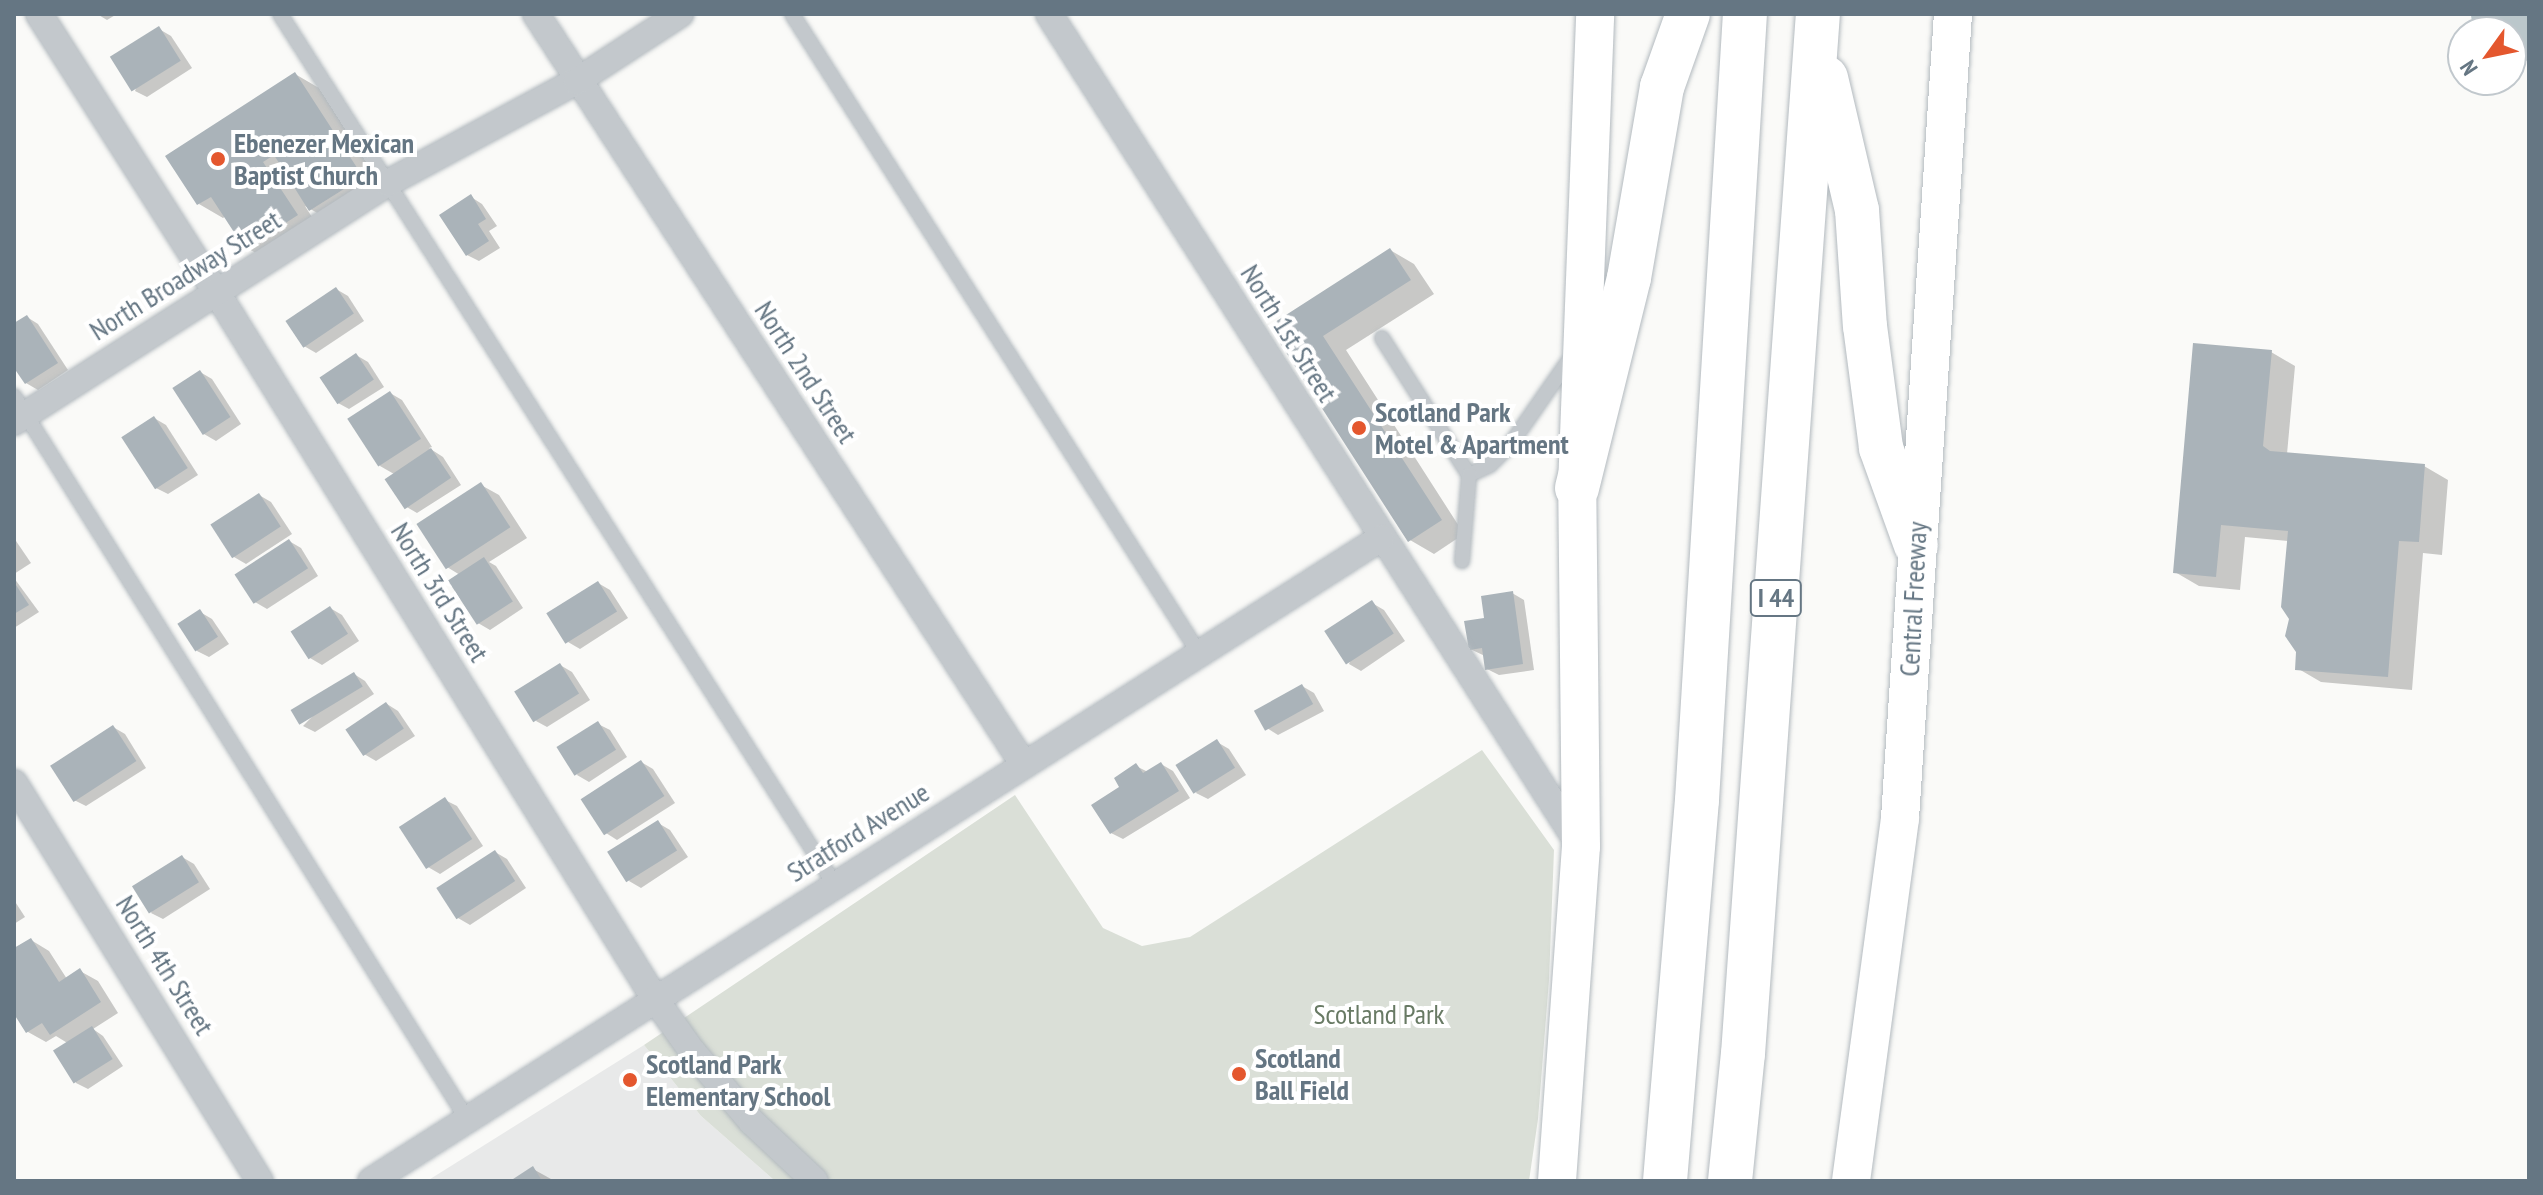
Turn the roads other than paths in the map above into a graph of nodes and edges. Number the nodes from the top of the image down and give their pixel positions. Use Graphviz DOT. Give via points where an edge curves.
graph roads {
  1 [pos="39,14"];
  2 [pos="280,14"];
  3 [pos="536,14"];
  4 [pos="680,14"];
  5 [pos="792,14"];
  6 [pos="1049,14"];
  7 [pos="1595,14"];
  8 [pos="1688,14"];
  9 [pos="1745,14"];
  10 [pos="1953,14"];
  11 [pos="1817,24"];
  12 [pos="577,81"];
  13 [pos="388,183"];
  14 [pos="217,293"];
  15 [pos="1382,338"];
  16 [pos="1581,343"];
  17 [pos="18,411"];
  18 [pos="1469,475"];
  19 [pos="1577,488"];
  20 [pos="1381,538"];
  21 [pos="1916,545"];
  22 [pos="1462,561"];
  23 [pos="1199,653"];
  24 [pos="1024,765"];
  25 [pos="14,783"];
  26 [pos="1581,847"];
  27 [pos="835,885"];
  28 [pos="655,999"];
  29 [pos="467,1119"];
  30 [pos="260,1181"];
  31 [pos="371,1181"];
  32 [pos="815,1181"];
  33 [pos="1557,1181"];
  34 [pos="1665,1181"];
  35 [pos="1730,1181"];
  36 [pos="1851,1181"];
  1 -- 14 [label="street, North 3rd Street"];
  2 -- 13 [label="lane"];
  3 -- 12 [label="street, North 2nd Street"];
  4 -- 12 [label="street, North Broadway Street"];
  5 -- 23 [label="lane"];
  6 -- 20 [label="street, North 1st Street"];
  7 -- 16 [label="main road"];
  8 -- 19 [label="highway" via="1662,87 1629,278"];
  9 -- 34 [label="highway, I 44" via="1697,800"];
  10 -- 21 [label="main road, Central Freeway"];
  11 -- 21 [label="highway" via="1857,210 1881,448"];
  11 -- 35 [label="highway, I 44"];
  12 -- 13 [label="street, North Broadway Street"];
  12 -- 24 [label="street, North 2nd Street"];
  13 -- 14 [label="street, North Broadway Street"];
  13 -- 27 [label="lane"];
  14 -- 17 [label="street, North Broadway Street"];
  14 -- 28 [label="street, North 3rd Street"];
  15 -- 18 [label="lane"];
  16 -- 18 [label="lane" via="1510,445 1490,465"];
  16 -- 19 [label="main road"];
  17 -- 29 [label="lane"];
  18 -- 22 [label="lane"];
  19 -- 26 [label="main road"];
  20 -- 23 [label="street, Stratford Avenue"];
  20 -- 26 [label="street, North 1st Street"];
  21 -- 36 [label="main road, Central Freeway" via="1900,818"];
  23 -- 24 [label="street, Stratford Avenue"];
  24 -- 27 [label="street, Stratford Avenue"];
  25 -- 30 [label="street, North 4th Street"];
  26 -- 33 [label="main road"];
  27 -- 28 [label="street, Stratford Avenue"];
  28 -- 29 [label="street, Stratford Avenue"];
  28 -- 32 [label="street, North 3rd Street" via="752,1122"];
  29 -- 31 [label="street, Stratford Avenue"];
}
